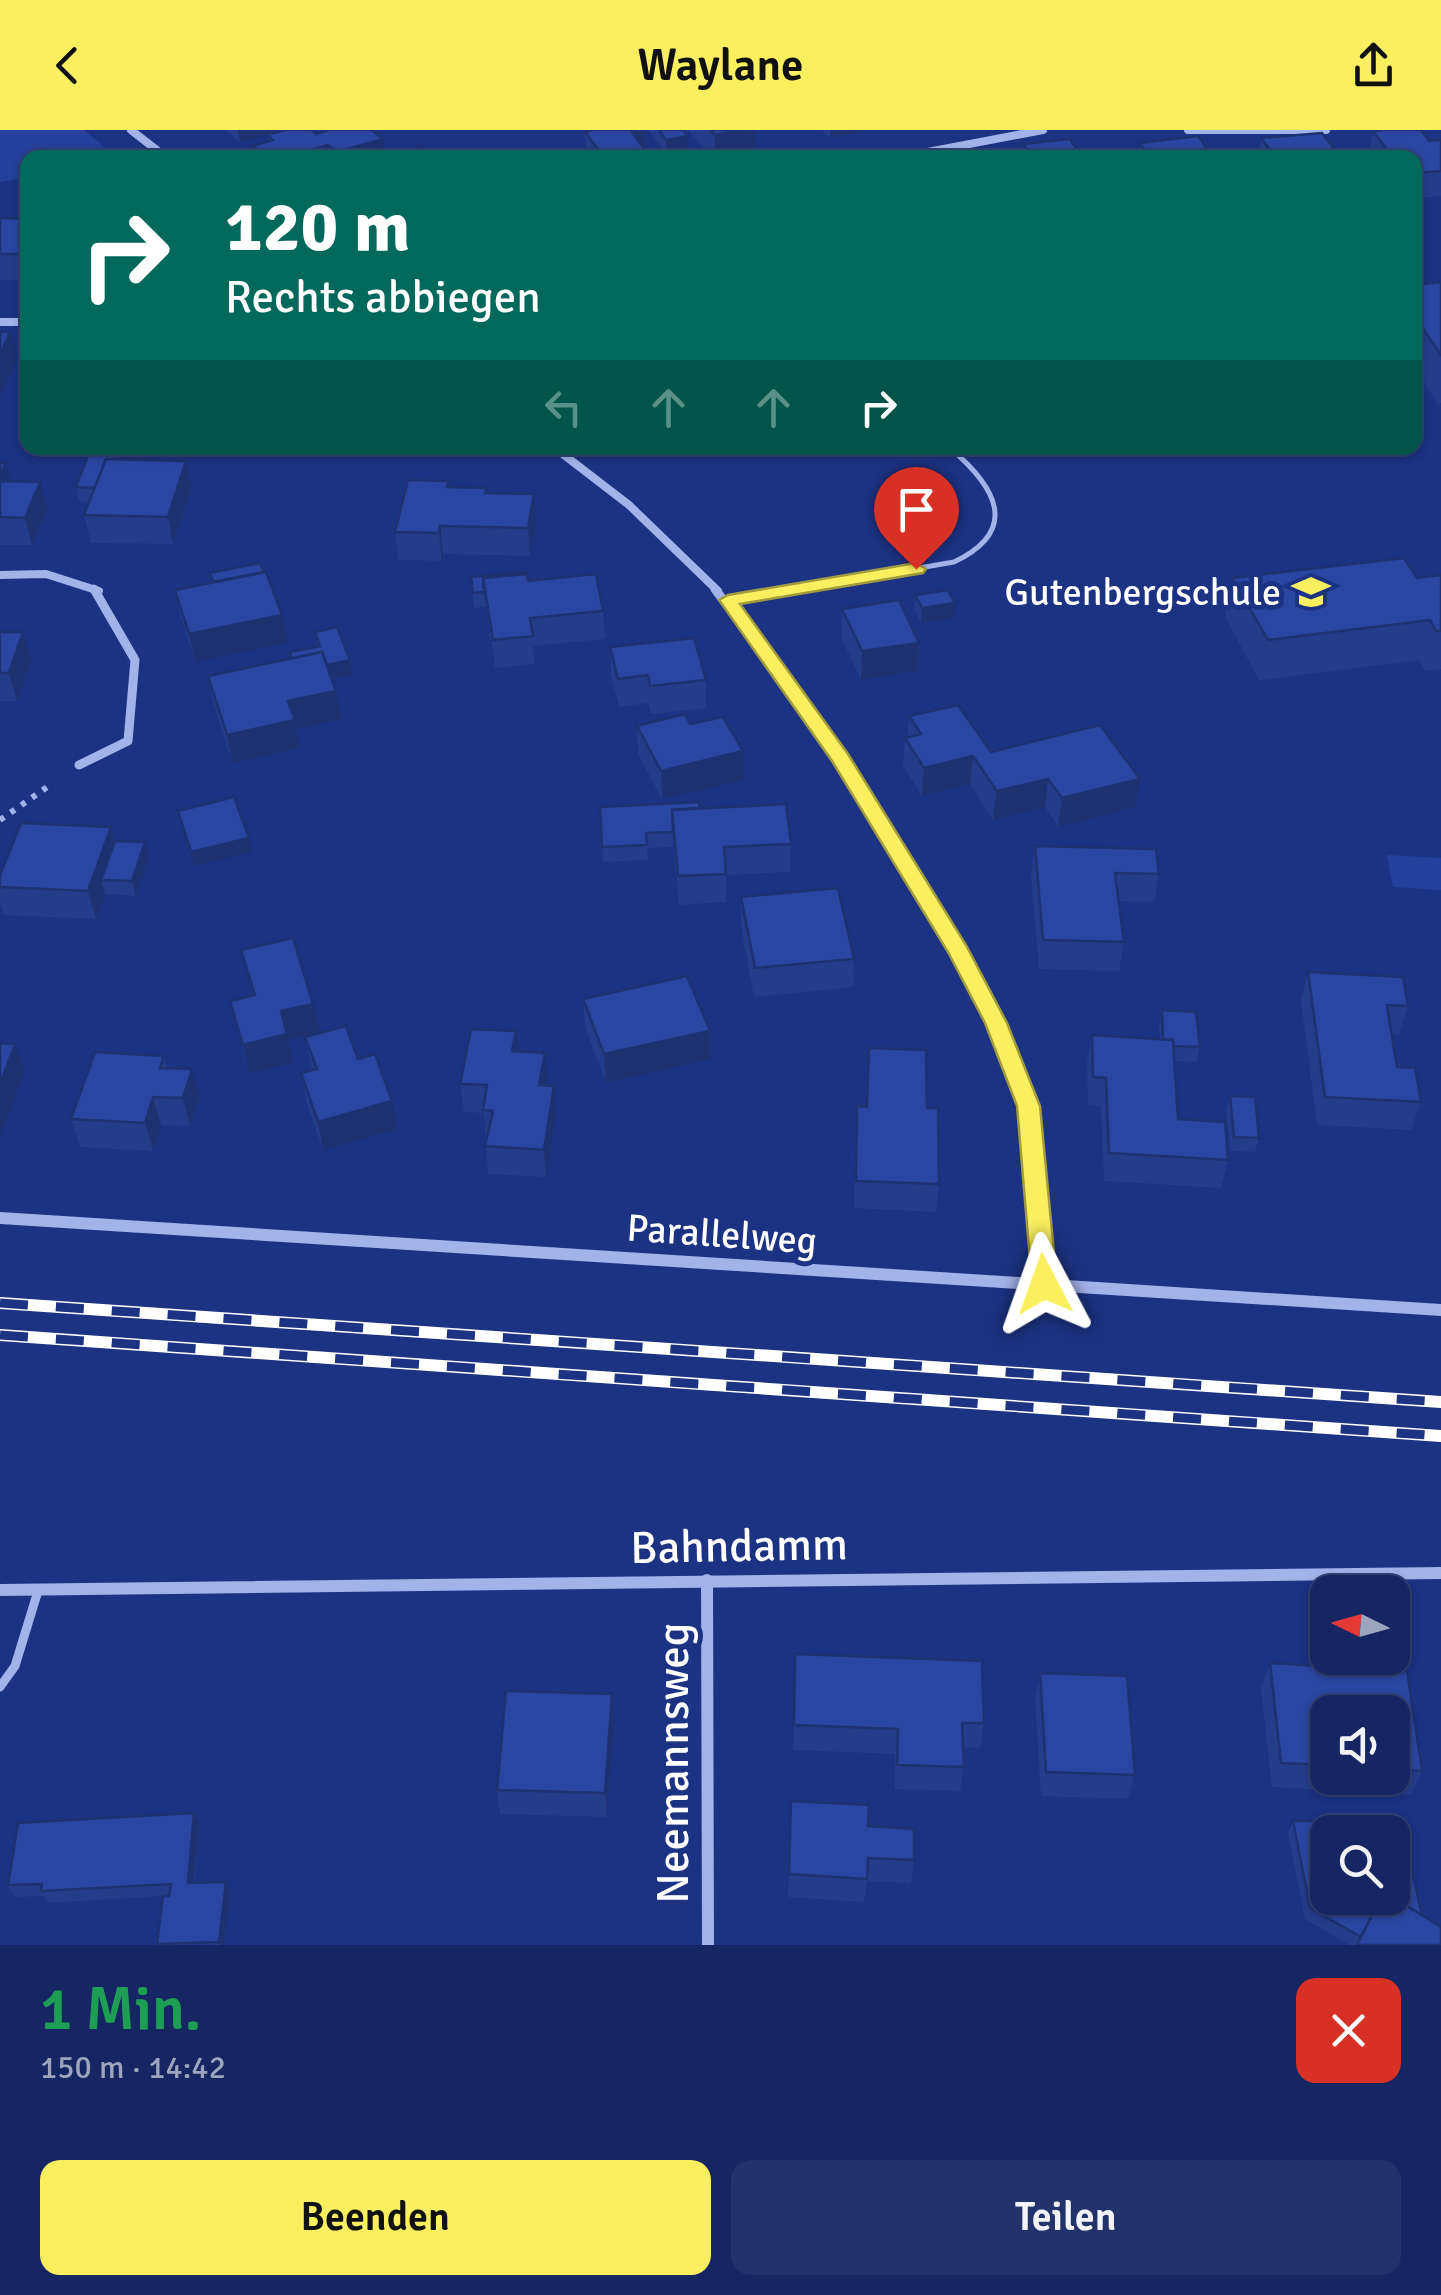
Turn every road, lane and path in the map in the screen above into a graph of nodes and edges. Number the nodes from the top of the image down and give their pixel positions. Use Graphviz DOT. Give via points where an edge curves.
graph roads {
  1 [pos="131,130"];
  2 [pos="1043,130"];
  3 [pos="1188,130"];
  4 [pos="1326,130"];
  5 [pos="157,150"];
  6 [pos="938,150"];
  7 [pos="564,455"];
  8 [pos="960,455"];
  9 [pos="0,575"];
  10 [pos="728,600"];
  11 [pos="78,765"];
  12 [pos="0,820"];
  13 [pos="0,1218"];
  14 [pos="1044,1284"];
  15 [pos="1441,1310"];
  16 [pos="1441,1573"];
  17 [pos="707,1580"];
  18 [pos="0,1590"];
  19 [pos="38,1591"];
  20 [pos="0,1687"];
  21 [pos="708,1945"];
  1 -- 5 [label="street"];
  2 -- 6 [label="street"];
  3 -- 4 [label="street"];
  7 -- 10 [label="street" via="629,505"];
  8 -- 10 [label="lane" via="998,512 992,540 976,555"];
  9 -- 11 [label="street" via="46,574 98,590 135,660 128,741"];
  10 -- 14 [label="street" via="840,758 996,1023 1028,1106"];
  11 -- 12 [label="path"];
  13 -- 14 [label="street, Parallelweg"];
  14 -- 15 [label="street, Parallelweg"];
  16 -- 17 [label="street, Bahndamm"];
  17 -- 19 [label="street, Bahndamm"];
  17 -- 21 [label="street, Neemannsweg"];
  18 -- 19 [label="street, Bahndamm"];
  19 -- 20 [label="lane" via="15,1666"];
}
